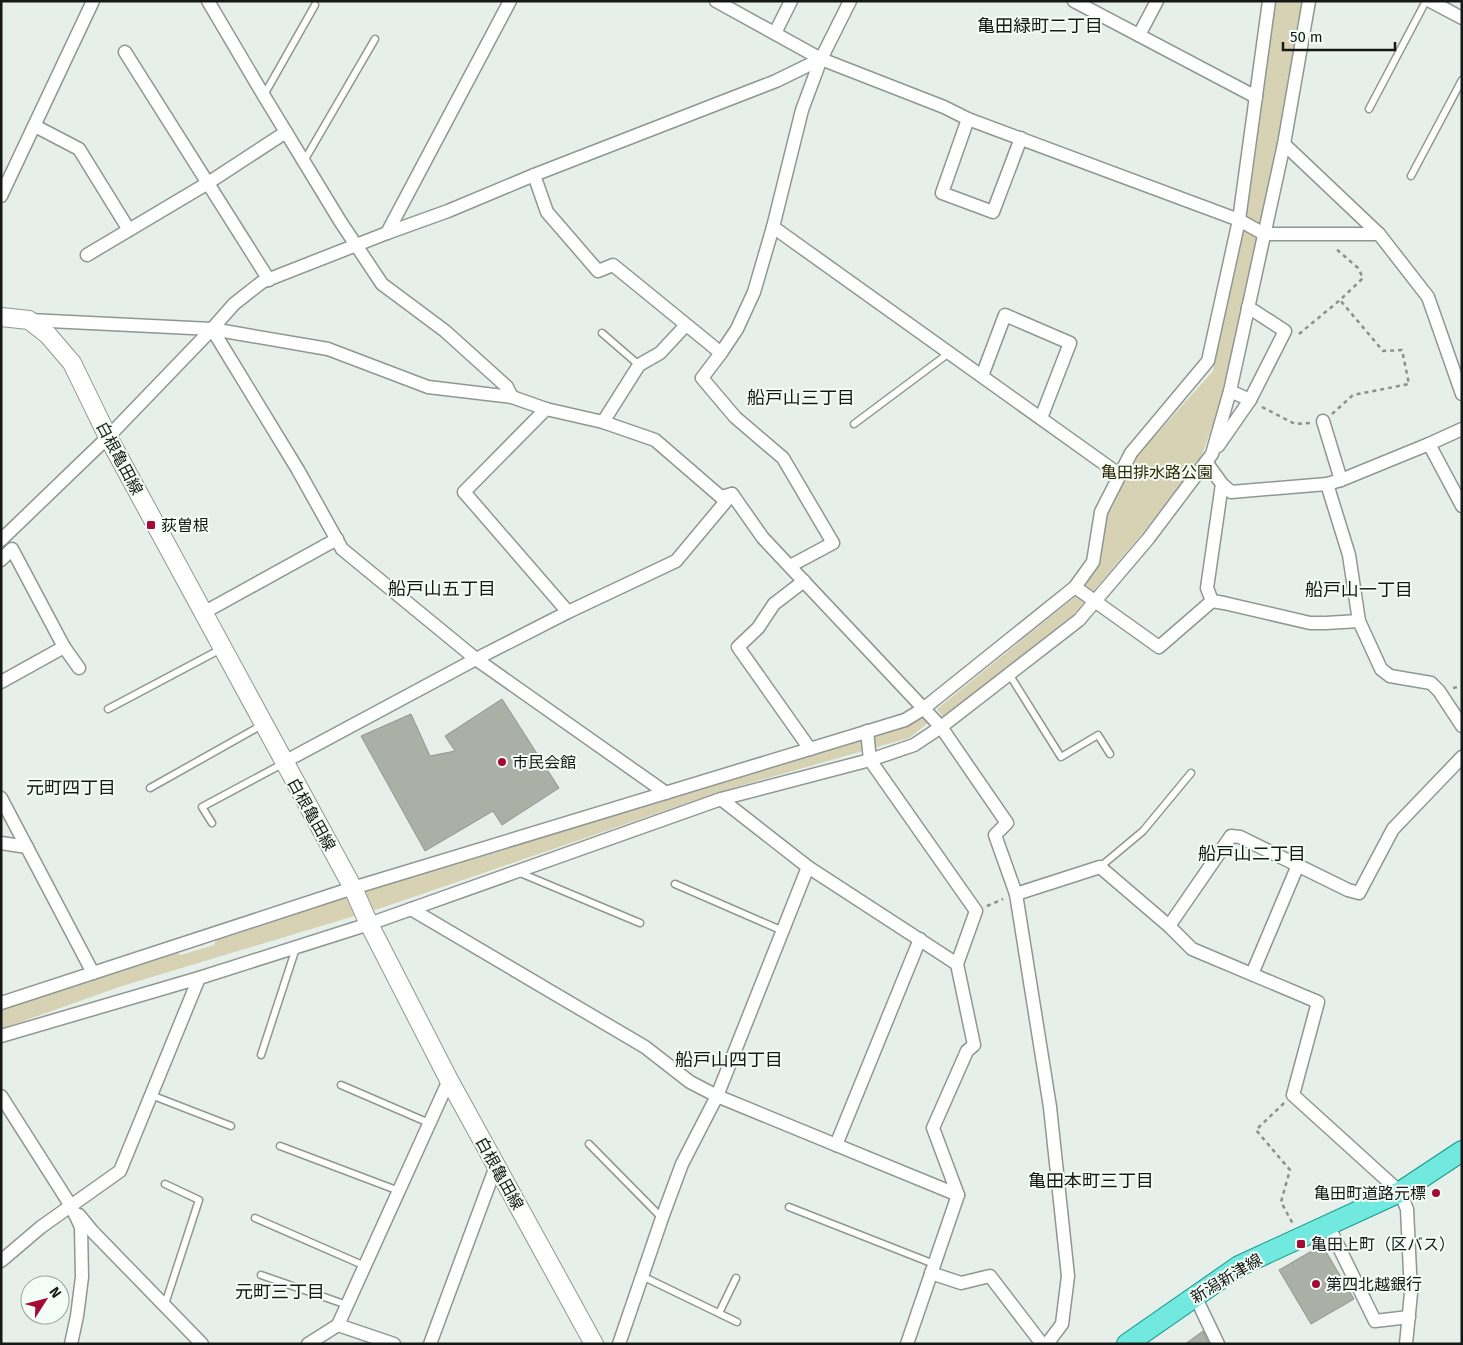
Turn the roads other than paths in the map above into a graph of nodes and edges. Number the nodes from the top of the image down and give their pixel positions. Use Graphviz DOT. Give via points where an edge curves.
graph roads {
  1 [pos="93,1"];
  2 [pos="208,1"];
  3 [pos="510,1"];
  4 [pos="716,1"];
  5 [pos="791,1"];
  6 [pos="850,1"];
  7 [pos="1074,1"];
  8 [pos="1157,1"];
  9 [pos="1269,1"];
  10 [pos="1309,1"];
  11 [pos="1426,1"];
  12 [pos="1430,1"];
  13 [pos="315,5"];
  14 [pos="1462,18"];
  15 [pos="774,33"];
  16 [pos="1139,36"];
  17 [pos="375,39"];
  18 [pos="125,52"];
  19 [pos="821,59"];
  20 [pos="1462,80"];
  21 [pos="264,96"];
  22 [pos="1256,97"];
  23 [pos="1369,109"];
  24 [pos="968,119"];
  25 [pos="35,126"];
  26 [pos="286,132"];
  27 [pos="1021,138"];
  28 [pos="1284,144"];
  29 [pos="304,161"];
  30 [pos="534,175"];
  31 [pos="1411,176"];
  32 [pos="208,183"];
  33 [pos="1,196"];
  34 [pos="1239,220"];
  35 [pos="773,227"];
  36 [pos="128,230"];
  37 [pos="387,233"];
  38 [pos="1264,234"];
  39 [pos="1379,234"];
  40 [pos="356,245"];
  41 [pos="87,255"];
  42 [pos="269,280"];
  43 [pos="1248,308"];
  44 [pos="1,317"];
  45 [pos="29,320"];
  46 [pos="686,325"];
  47 [pos="212,329"];
  48 [pos="602,333"];
  49 [pos="949,353"];
  50 [pos="721,354"];
  51 [pos="640,365"];
  52 [pos="982,376"];
  53 [pos="1230,391"];
  54 [pos="1462,394"];
  55 [pos="512,397"];
  56 [pos="1250,400"];
  57 [pos="546,410"];
  58 [pos="1040,418"];
  59 [pos="1323,421"];
  60 [pos="603,422"];
  61 [pos="854,424"];
  62 [pos="1462,429"];
  63 [pos="108,437"];
  64 [pos="1428,444"];
  65 [pos="1209,458"];
  66 [pos="1120,475"];
  67 [pos="1340,480"];
  68 [pos="1222,484"];
  69 [pos="1327,484"];
  70 [pos="732,494"];
  71 [pos="1462,506"];
  72 [pos="337,539"];
  73 [pos="1,540"];
  74 [pos="1,560"];
  75 [pos="790,566"];
  76 [pos="804,581"];
  77 [pos="1075,587"];
  78 [pos="1212,601"];
  79 [pos="1095,602"];
  80 [pos="568,612"];
  81 [pos="203,613"];
  82 [pos="1359,620"];
  83 [pos="64,647"];
  84 [pos="222,649"];
  85 [pos="476,658"];
  86 [pos="79,668"];
  87 [pos="1009,674"];
  88 [pos="1,682"];
  89 [pos="924,708"];
  90 [pos="108,709"];
  91 [pos="263,725"];
  92 [pos="1462,726"];
  93 [pos="941,727"];
  94 [pos="867,731"];
  95 [pos="810,749"];
  96 [pos="1110,754"];
  97 [pos="1462,756"];
  98 [pos="870,760"];
  99 [pos="284,762"];
  100 [pos="1191,773"];
  101 [pos="150,788"];
  102 [pos="666,793"];
  103 [pos="1,798"];
  104 [pos="721,799"];
  105 [pos="212,823"];
  106 [pos="1,843"];
  107 [pos="27,847"];
  108 [pos="1298,865"];
  109 [pos="808,867"];
  110 [pos="1100,867"];
  111 [pos="517,871"];
  112 [pos="675,884"];
  113 [pos="353,888"];
  114 [pos="1016,894"];
  115 [pos="411,909"];
  116 [pos="369,924"];
  117 [pos="640,924"];
  118 [pos="1169,926"];
  119 [pos="783,931"];
  120 [pos="920,939"];
  121 [pos="297,947"];
  122 [pos="957,964"];
  123 [pos="93,973"];
  124 [pos="1252,974"];
  125 [pos="198,978"];
  126 [pos="1,1003"];
  127 [pos="1,1036"];
  128 [pos="261,1055"];
  129 [pos="449,1080"];
  130 [pos="341,1086"];
  131 [pos="151,1095"];
  132 [pos="1,1096"];
  133 [pos="717,1096"];
  134 [pos="429,1124"];
  135 [pos="231,1126"];
  136 [pos="589,1144"];
  137 [pos="836,1145"];
  138 [pos="280,1146"];
  139 [pos="1462,1151"];
  140 [pos="496,1166"];
  141 [pos="165,1184"];
  142 [pos="399,1190"];
  143 [pos="1400,1192"];
  144 [pos="958,1195"];
  145 [pos="71,1206"];
  146 [pos="789,1207"];
  147 [pos="255,1218"];
  148 [pos="662,1218"];
  149 [pos="1328,1225"];
  150 [pos="1,1261"];
  151 [pos="365,1266"];
  152 [pos="932,1269"];
  153 [pos="261,1275"];
  154 [pos="642,1276"];
  155 [pos="736,1278"];
  156 [pos="1195,1296"];
  157 [pos="164,1304"];
  158 [pos="347,1305"];
  159 [pos="719,1313"];
  160 [pos="1409,1317"];
  161 [pos="737,1322"];
  162 [pos="338,1325"];
  163 [pos="71,1344"];
  164 [pos="202,1344"];
  165 [pos="308,1344"];
  166 [pos="394,1344"];
  167 [pos="430,1344"];
  168 [pos="594,1344"];
  169 [pos="619,1344"];
  170 [pos="907,1344"];
  171 [pos="1042,1344"];
  172 [pos="1047,1344"];
  173 [pos="1127,1344"];
  174 [pos="1218,1344"];
  175 [pos="1406,1344"];
  1 -- 25 [label="street"];
  2 -- 21 [label="street"];
  3 -- 37 [label="street"];
  4 -- 15 [label="street"];
  5 -- 15 [label="street"];
  6 -- 19 [label="street"];
  7 -- 16 [label="street"];
  8 -- 16 [label="street"];
  9 -- 22 [label="street"];
  10 -- 28 [label="street"];
  11 -- 23 [label="lane"];
  12 -- 14 [label="street"];
  13 -- 21 [label="lane"];
  15 -- 19 [label="street"];
  16 -- 22 [label="street"];
  17 -- 29 [label="lane"];
  18 -- 32 [label="street"];
  19 -- 24 [label="street"];
  19 -- 30 [label="street" via="776,81"];
  19 -- 35 [label="street" via="802,110"];
  20 -- 31 [label="lane"];
  21 -- 26 [label="street"];
  22 -- 34 [label="street"];
  24 -- 27 [label="street"];
  24 -- 27 [label="street" via="942,193 992,212"];
  25 -- 33 [label="street"];
  25 -- 36 [label="street" via="79,149"];
  26 -- 29 [label="street"];
  26 -- 32 [label="street"];
  27 -- 34 [label="street"];
  28 -- 38 [label="street"];
  28 -- 39 [label="street"];
  29 -- 40 [label="street"];
  30 -- 37 [label="street"];
  30 -- 46 [label="street" via="547,212 598,271 613,265"];
  32 -- 36 [label="street"];
  32 -- 42 [label="street"];
  34 -- 38 [label="street"];
  34 -- 66 [label="street" via="1208,361 1130,453"];
  35 -- 49 [label="street"];
  35 -- 50 [label="street" via="754,292"];
  36 -- 41 [label="street"];
  37 -- 40 [label="street"];
  38 -- 39 [label="street"];
  38 -- 43 [label="street"];
  39 -- 54 [label="street" via="1428,297"];
  40 -- 42 [label="street"];
  40 -- 55 [label="street" via="382,284 445,331 507,387"];
  42 -- 47 [label="street" via="234,304"];
  43 -- 53 [label="street"];
  43 -- 56 [label="street" via="1285,331"];
  44 -- 45 [label="main road"];
  45 -- 47 [label="street"];
  45 -- 63 [label="main road, 白根亀田線" via="48,335 72,362"];
  46 -- 50 [label="street"];
  46 -- 51 [label="street" via="660,353"];
  47 -- 55 [label="street" via="328,349 428,387"];
  47 -- 63 [label="street"];
  47 -- 72 [label="street"];
  48 -- 51 [label="lane"];
  49 -- 52 [label="street"];
  49 -- 61 [label="lane"];
  50 -- 75 [label="street" via="702,378 735,417 783,458 833,543"];
  51 -- 60 [label="street"];
  52 -- 58 [label="street"];
  52 -- 58 [label="street" via="1005,315 1070,343"];
  53 -- 56 [label="street"];
  53 -- 65 [label="street"];
  55 -- 57 [label="street"];
  56 -- 65 [label="street"];
  57 -- 60 [label="street"];
  57 -- 80 [label="street" via="464,492"];
  58 -- 66 [label="street"];
  59 -- 67 [label="street"];
  60 -- 70 [label="street" via="654,440 721,496"];
  62 -- 64 [label="street"];
  63 -- 73 [label="street"];
  63 -- 81 [label="main road, 白根亀田線"];
  64 -- 67 [label="street"];
  64 -- 71 [label="street"];
  65 -- 68 [label="street"];
  65 -- 79 [label="street"];
  66 -- 77 [label="street" via="1101,512 1093,562"];
  67 -- 69 [label="street"];
  68 -- 69 [label="street" via="1231,492"];
  68 -- 78 [label="street" via="1207,588"];
  69 -- 82 [label="street" via="1349,555"];
  70 -- 75 [label="street" via="763,538"];
  70 -- 80 [label="street" via="676,561"];
  72 -- 81 [label="street"];
  72 -- 85 [label="street" via="342,549"];
  74 -- 83 [label="street" via="12,549"];
  75 -- 76 [label="street"];
  76 -- 89 [label="street"];
  76 -- 95 [label="street" via="774,604 758,628 738,647"];
  77 -- 79 [label="street"];
  77 -- 89 [label="street"];
  78 -- 79 [label="street" via="1159,647"];
  78 -- 82 [label="street" via="1310,622"];
  79 -- 87 [label="street" via="1079,620"];
  80 -- 85 [label="street"];
  81 -- 84 [label="main road, 白根亀田線"];
  82 -- 92 [label="street" via="1381,669 1390,676 1431,683"];
  83 -- 86 [label="street"];
  83 -- 88 [label="street"];
  84 -- 90 [label="lane"];
  84 -- 91 [label="main road, 白根亀田線"];
  85 -- 99 [label="street"];
  85 -- 102 [label="street"];
  87 -- 93 [label="street"];
  87 -- 96 [label="lane" via="1061,757 1098,735"];
  89 -- 93 [label="street"];
  89 -- 94 [label="street" via="905,720"];
  91 -- 99 [label="main road, 白根亀田線"];
  91 -- 101 [label="lane"];
  93 -- 98 [label="street" via="914,745"];
  93 -- 114 [label="street" via="1007,823 995,835"];
  94 -- 95 [label="street"];
  94 -- 98 [label="street"];
  95 -- 102 [label="street"];
  97 -- 108 [label="street" via="1393,829 1360,893"];
  98 -- 104 [label="street"];
  98 -- 122 [label="street" via="976,911"];
  99 -- 105 [label="lane" via="202,807"];
  99 -- 113 [label="main road, 白根亀田線"];
  100 -- 110 [label="lane" via="1143,831"];
  102 -- 113 [label="street"];
  103 -- 107 [label="street"];
  104 -- 109 [label="street"];
  104 -- 111 [label="street"];
  106 -- 107 [label="street"];
  107 -- 123 [label="street"];
  108 -- 118 [label="street" via="1240,837 1231,836"];
  108 -- 124 [label="street"];
  109 -- 119 [label="street"];
  109 -- 120 [label="street"];
  110 -- 114 [label="street"];
  110 -- 118 [label="street"];
  111 -- 115 [label="street"];
  111 -- 117 [label="lane"];
  112 -- 119 [label="lane"];
  113 -- 116 [label="main road, 白根亀田線"];
  113 -- 123 [label="street"];
  114 -- 172 [label="street" via="1050,1107 1068,1276 1062,1324"];
  115 -- 116 [label="street"];
  115 -- 133 [label="street" via="645,1047 690,1082"];
  116 -- 121 [label="street"];
  116 -- 129 [label="main road, 白根亀田線"];
  118 -- 124 [label="street" via="1192,949"];
  119 -- 133 [label="street"];
  120 -- 122 [label="street"];
  120 -- 137 [label="street"];
  121 -- 125 [label="street"];
  121 -- 128 [label="lane"];
  122 -- 144 [label="street" via="974,1045 967,1051 933,1128"];
  123 -- 126 [label="street"];
  124 -- 143 [label="street" via="1318,1002 1292,1095"];
  125 -- 127 [label="street"];
  125 -- 131 [label="street"];
  129 -- 134 [label="street"];
  129 -- 140 [label="main road, 白根亀田線"];
  130 -- 134 [label="lane"];
  131 -- 135 [label="lane"];
  131 -- 145 [label="street" via="120,1171"];
  132 -- 145 [label="street"];
  133 -- 137 [label="street"];
  133 -- 148 [label="street" via="682,1164"];
  134 -- 142 [label="street"];
  136 -- 148 [label="lane"];
  137 -- 144 [label="street"];
  138 -- 142 [label="lane"];
  139 -- 143 [label="main road, 新潟新津線"];
  140 -- 167 [label="street"];
  140 -- 168 [label="main road, 白根亀田線"];
  141 -- 157 [label="lane" via="199,1200"];
  142 -- 151 [label="street"];
  143 -- 149 [label="main road, 新潟新津線"];
  143 -- 160 [label="street" via="1406,1209 1411,1293"];
  144 -- 152 [label="street"];
  145 -- 150 [label="street"];
  145 -- 157 [label="street"];
  145 -- 163 [label="street" via="81,1227 82,1277"];
  146 -- 152 [label="lane"];
  147 -- 151 [label="lane"];
  148 -- 154 [label="street"];
  149 -- 156 [label="main road, 新潟新津線" via="1239,1266"];
  149 -- 160 [label="street" via="1374,1321"];
  151 -- 158 [label="street"];
  152 -- 170 [label="street"];
  152 -- 171 [label="street" via="961,1283 990,1276"];
  153 -- 158 [label="lane"];
  154 -- 159 [label="lane"];
  154 -- 169 [label="street"];
  155 -- 159 [label="lane"];
  156 -- 173 [label="main road, 新潟新津線"];
  156 -- 174 [label="street"];
  157 -- 164 [label="street"];
  158 -- 162 [label="street"];
  159 -- 161 [label="lane"];
  160 -- 175 [label="street"];
  162 -- 165 [label="street"];
  162 -- 166 [label="street"];
}
